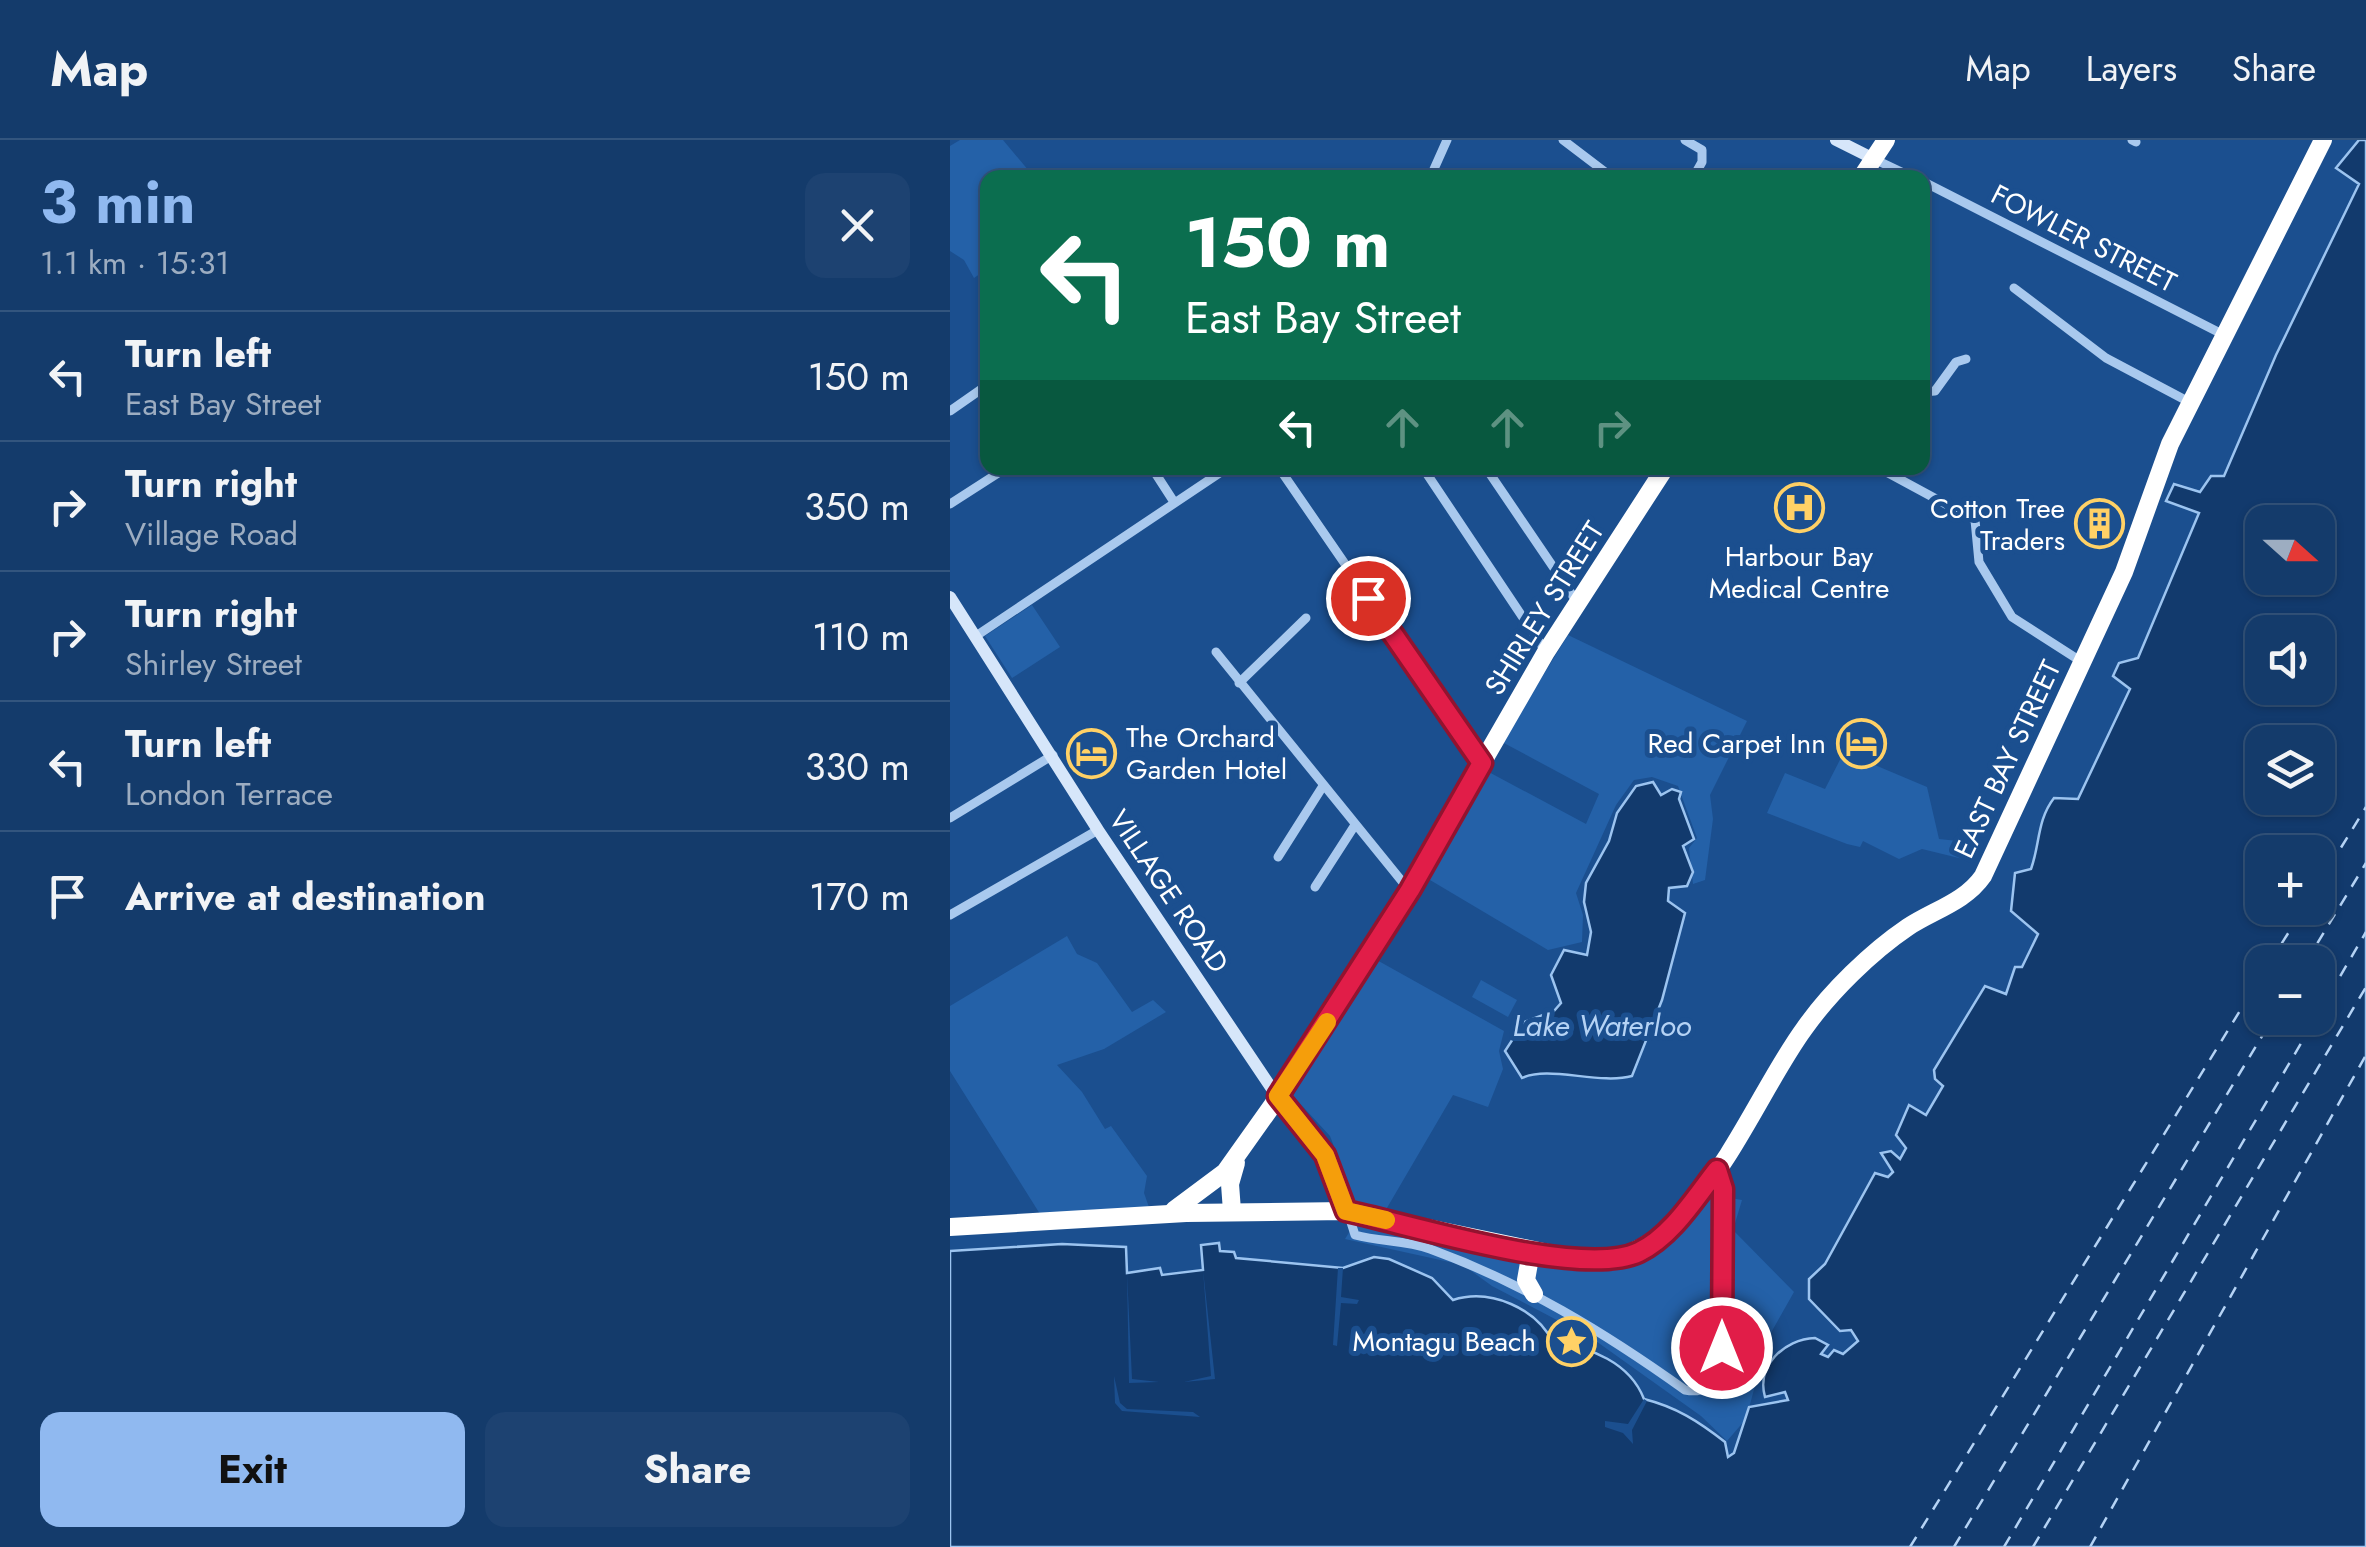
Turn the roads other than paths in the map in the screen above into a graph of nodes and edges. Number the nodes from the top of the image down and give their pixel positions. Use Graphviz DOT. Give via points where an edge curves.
graph roads {
  1 [pos="1448,140"];
  2 [pos="1563,140"];
  3 [pos="1686,140"];
  4 [pos="1836,140"];
  5 [pos="1886,140"];
  6 [pos="2323,140"];
  7 [pos="1874,159"];
  8 [pos="1599,166"];
  9 [pos="1434,170"];
  10 [pos="1597,170"];
  11 [pos="1604,170"];
  12 [pos="1697,170"];
  13 [pos="1866,170"];
  14 [pos="1897,170"];
  15 [pos="1930,186"];
  16 [pos="2014,288"];
  17 [pos="2224,335"];
  18 [pos="1966,360"];
  19 [pos="980,390"];
  20 [pos="1930,392"];
  21 [pos="2191,403"];
  22 [pos="950,411"];
  23 [pos="995,475"];
  24 [pos="1157,475"];
  25 [pos="1216,475"];
  26 [pos="1284,475"];
  27 [pos="1428,475"];
  28 [pos="1491,475"];
  29 [pos="1660,475"];
  30 [pos="1892,475"];
  31 [pos="1174,502"];
  32 [pos="950,504"];
  33 [pos="950,598"];
  34 [pos="1577,602"];
  35 [pos="1306,618"];
  36 [pos="976,636"];
  37 [pos="1216,652"];
  38 [pos="1546,652"];
  39 [pos="2082,662"];
  40 [pos="1239,683"];
  41 [pos="1053,755"];
  42 [pos="1482,763"];
  43 [pos="1323,786"];
  44 [pos="950,818"];
  45 [pos="1355,825"];
  46 [pos="1098,830"];
  47 [pos="1278,857"];
  48 [pos="1316,887"];
  49 [pos="1410,890"];
  50 [pos="950,916"];
  51 [pos="1278,1096"];
  52 [pos="1238,1158"];
  53 [pos="1717,1170"];
  54 [pos="1232,1211"];
  55 [pos="1346,1211"];
  56 [pos="1165,1214"];
  57 [pos="950,1227"];
  58 [pos="1530,1252"];
  59 [pos="1534,1294"];
  1 -- 9 [label="street"];
  2 -- 8 [label="street"];
  3 -- 12 [label="street" via="1702,150"];
  4 -- 7 [label="main road"];
  5 -- 7 [label="highway"];
  6 -- 17 [label="highway, EAST BAY STREET"];
  7 -- 13 [label="highway"];
  7 -- 14 [label="street"];
  8 -- 10 [label="street"];
  8 -- 11 [label="street"];
  15 -- 17 [label="street, FOWLER STREET"];
  16 -- 21 [label="street" via="2106,358"];
  17 -- 21 [label="highway, EAST BAY STREET"];
  18 -- 20 [label="street" via="1956,362"];
  19 -- 22 [label="street"];
  21 -- 39 [label="highway, EAST BAY STREET"];
  23 -- 32 [label="street"];
  24 -- 31 [label="street"];
  25 -- 31 [label="street"];
  26 -- 42 [label="street"];
  27 -- 38 [label="street"];
  28 -- 34 [label="street"];
  29 -- 34 [label="highway, SHIRLEY STREET"];
  30 -- 39 [label="street" via="1975,520 1979,562 2012,618"];
  31 -- 36 [label="street"];
  33 -- 36 [label="main road, VILLAGE ROAD"];
  34 -- 38 [label="highway, SHIRLEY STREET"];
  35 -- 40 [label="street"];
  36 -- 41 [label="main road, VILLAGE ROAD"];
  37 -- 40 [label="street"];
  38 -- 42 [label="highway, SHIRLEY STREET"];
  39 -- 53 [label="highway, EAST BAY STREET" via="1974,888 1902,932 1816,1012"];
  40 -- 43 [label="street"];
  41 -- 44 [label="street"];
  41 -- 46 [label="main road, VILLAGE ROAD"];
  42 -- 49 [label="highway, SHIRLEY STREET"];
  43 -- 45 [label="street"];
  43 -- 47 [label="street"];
  45 -- 48 [label="street"];
  45 -- 49 [label="street"];
  46 -- 50 [label="street"];
  46 -- 51 [label="main road, VILLAGE ROAD"];
  49 -- 51 [label="highway, SHIRLEY STREET"];
  51 -- 52 [label="highway, SHIRLEY STREET"];
  51 -- 55 [label="main road, VILLAGE ROAD" via="1325,1155"];
  52 -- 54 [label="highway" via="1230,1184"];
  52 -- 56 [label="highway, SHIRLEY STREET" via="1194,1199"];
  53 -- 58 [label="highway, EAST BAY STREET" via="1670,1228 1640,1251 1591,1262"];
  53 -- 59 [label="street" via="1723,1189 1722,1348 1720,1372 1706,1389 1685,1390"];
  54 -- 55 [label="highway, EAST BAY STREET"];
  54 -- 56 [label="highway, EAST BAY STREET"];
  55 -- 58 [label="highway, EAST BAY STREET"];
  55 -- 59 [label="street" via="1355,1235 1428,1248"];
  56 -- 57 [label="highway, EAST BAY STREET"];
  58 -- 59 [label="highway" via="1526,1280"];
}
